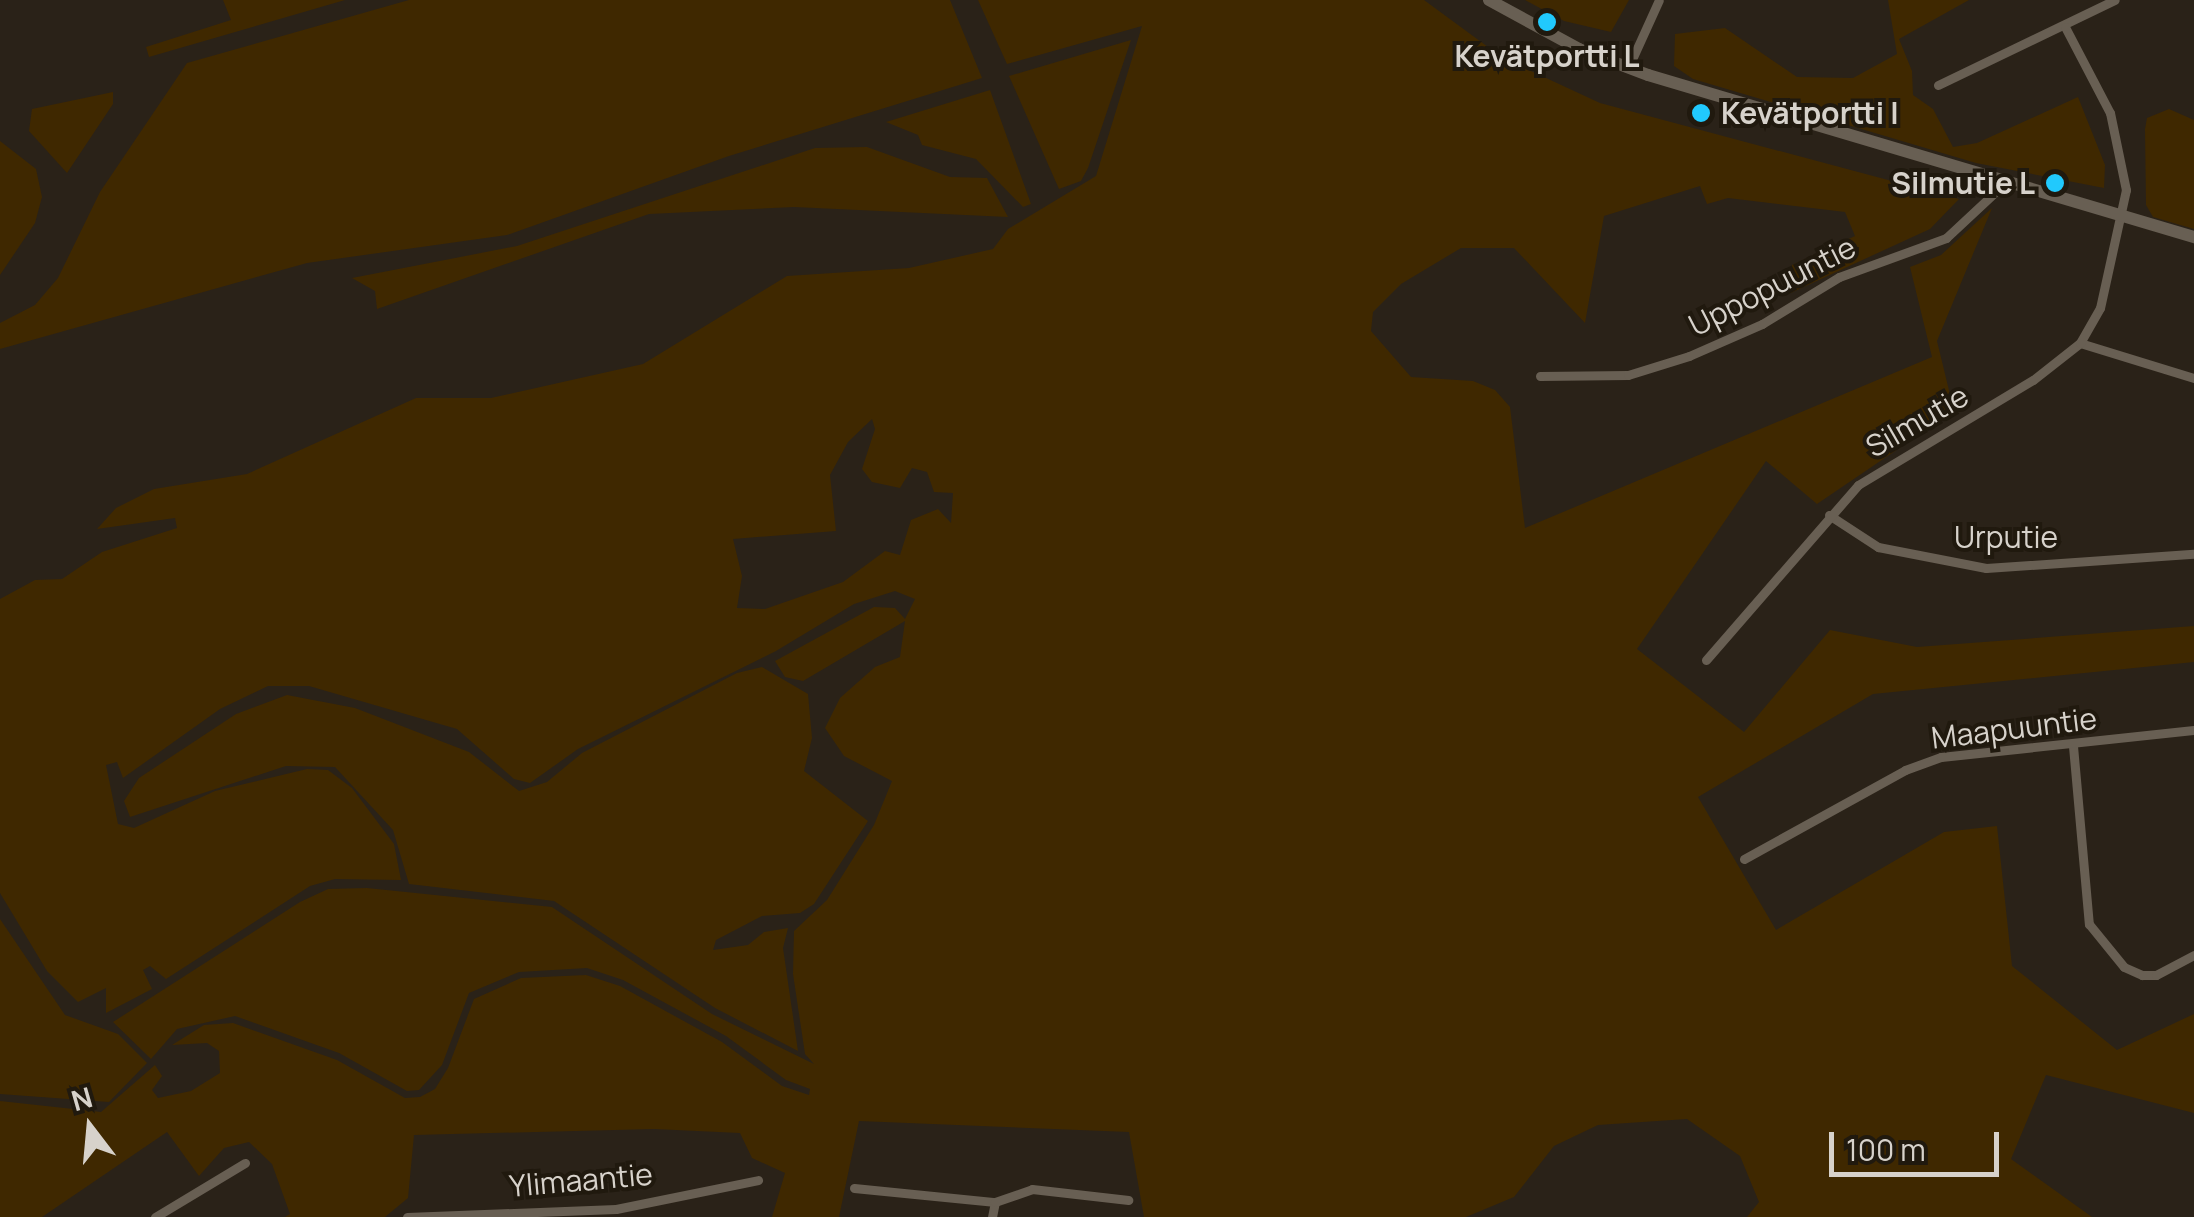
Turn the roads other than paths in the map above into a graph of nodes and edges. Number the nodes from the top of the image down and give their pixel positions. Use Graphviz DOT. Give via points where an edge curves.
graph roads {
  1 [pos="1489,0"];
  2 [pos="1659,0"];
  3 [pos="2116,0"];
  4 [pos="2065,26"];
  5 [pos="1629,66"];
  6 [pos="1938,85"];
  7 [pos="2005,183"];
  8 [pos="2123,216"];
  9 [pos="2194,238"];
  10 [pos="2080,343"];
  11 [pos="1540,376"];
  12 [pos="2194,378"];
  13 [pos="1829,515"];
  14 [pos="2194,554"];
  15 [pos="1706,660"];
  16 [pos="2194,730"];
  17 [pos="2073,746"];
  18 [pos="1744,859"];
  19 [pos="2194,956"];
  20 [pos="245,1163"];
  21 [pos="758,1180"];
  22 [pos="854,1188"];
  23 [pos="1128,1200"];
  24 [pos="995,1202"];
  25 [pos="156,1217"];
  26 [pos="407,1217"];
  27 [pos="992,1217"];
  1 -- 5 [label="street" via="1579,48"];
  2 -- 5 [label="street"];
  3 -- 4 [label="street"];
  4 -- 6 [label="street"];
  4 -- 8 [label="street, Silmutie" via="2110,113 2124,168"];
  5 -- 7 [label="street"];
  7 -- 8 [label="street"];
  7 -- 11 [label="street, Uppopuuntie" via="1946,238 1839,277 1762,324 1689,356 1628,375"];
  8 -- 9 [label="street"];
  8 -- 10 [label="street, Silmutie" via="2100,308"];
  10 -- 12 [label="street"];
  10 -- 13 [label="street, Silmutie" via="2020,388 1858,485"];
  13 -- 14 [label="street, Urputie" via="1878,547 1986,568"];
  13 -- 15 [label="street, Silmutie"];
  16 -- 17 [label="street, Maapuuntie"];
  17 -- 18 [label="street, Maapuuntie" via="1940,757"];
  17 -- 19 [label="street" via="2089,924 2124,967 2142,975"];
  20 -- 25 [label="street"];
  21 -- 26 [label="street, Ylimaantie" via="616,1209"];
  22 -- 24 [label="street"];
  23 -- 24 [label="street" via="1032,1189"];
  24 -- 27 [label="street"];
}
